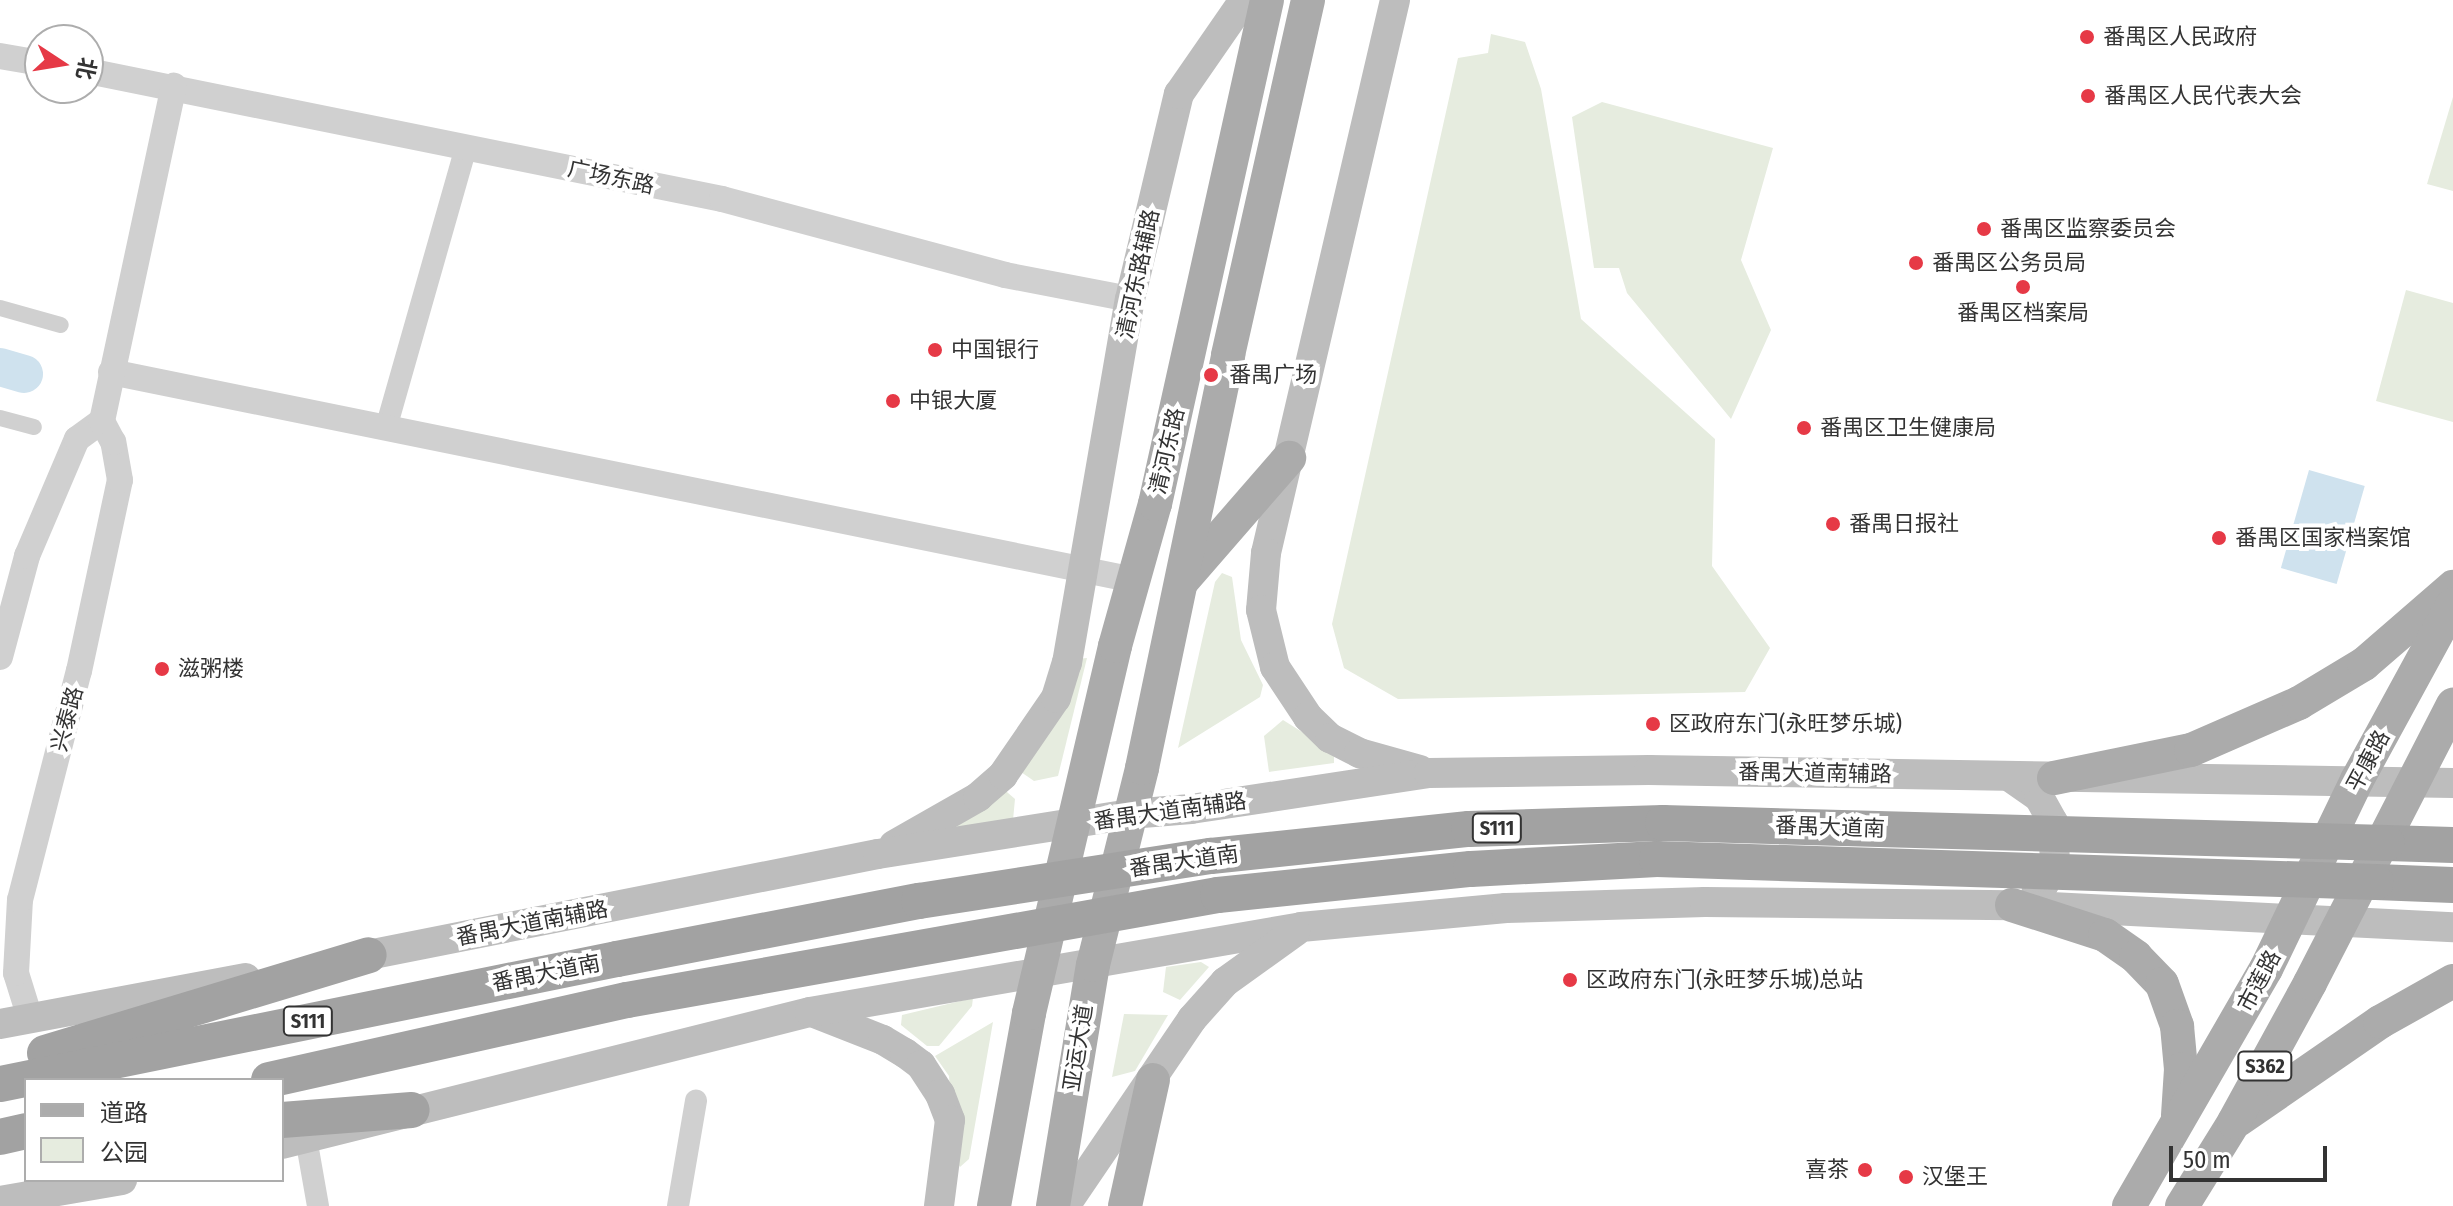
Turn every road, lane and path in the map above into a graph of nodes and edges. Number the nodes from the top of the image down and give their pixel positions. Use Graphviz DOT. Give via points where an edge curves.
graph roads {
  1 [pos="1244,0"];
  2 [pos="1267,0"];
  3 [pos="1308,0"];
  4 [pos="1395,0"];
  5 [pos="0,56"];
  6 [pos="24,60"];
  7 [pos="104,74"];
  8 [pos="174,86"];
  9 [pos="466,147"];
  10 [pos="1130,299"];
  11 [pos="0,308"];
  12 [pos="61,325"];
  13 [pos="111,372"];
  14 [pos="0,418"];
  15 [pos="102,421"];
  16 [pos="34,427"];
  17 [pos="386,428"];
  18 [pos="1289,458"];
  19 [pos="1085,569"];
  20 [pos="1134,580"];
  21 [pos="1180,583"];
  22 [pos="2453,587"];
  23 [pos="2453,604"];
  24 [pos="0,657"];
  25 [pos="2453,705"];
  26 [pos="1429,773"];
  27 [pos="2010,777"];
  28 [pos="2054,778"];
  29 [pos="2357,780"];
  30 [pos="2414,781"];
  31 [pos="2453,783"];
  32 [pos="1130,814"];
  33 [pos="1075,825"];
  34 [pos="2453,845"];
  35 [pos="878,854"];
  36 [pos="2453,885"];
  37 [pos="1109,892"];
  38 [pos="2012,905"];
  39 [pos="2290,921"];
  40 [pos="2341,922"];
  41 [pos="1301,927"];
  42 [pos="2448,930"];
  43 [pos="369,955"];
  44 [pos="1093,965"];
  45 [pos="1039,972"];
  46 [pos="2453,981"];
  47 [pos="810,1012"];
  48 [pos="30,1018"];
  49 [pos="0,1024"];
  50 [pos="0,1065"];
  51 [pos="30,1078"];
  52 [pos="278,1078"];
  53 [pos="24,1079"];
  54 [pos="1153,1080"];
  55 [pos="0,1084"];
  56 [pos="696,1101"];
  57 [pos="412,1110"];
  58 [pos="2234,1122"];
  59 [pos="2178,1126"];
  60 [pos="24,1132"];
  61 [pos="290,1134"];
  62 [pos="0,1139"];
  63 [pos="24,1139"];
  64 [pos="110,1182"];
  65 [pos="0,1201"];
  66 [pos="318,1206"];
  67 [pos="678,1206"];
  68 [pos="939,1206"];
  69 [pos="994,1206"];
  70 [pos="1053,1206"];
  71 [pos="1065,1206"];
  72 [pos="1125,1206"];
  73 [pos="2129,1206"];
  74 [pos="2182,1206"];
  1 -- 10 [label="main road, 清河东路辅路" via="1179,94"];
  2 -- 20 [label="main road, 清河东路"];
  3 -- 21 [label="main road, 清河东路"];
  4 -- 18 [label="main road"];
  5 -- 6 [label="street"];
  7 -- 8 [label="street, 广场东路"];
  8 -- 9 [label="street, 广场东路"];
  8 -- 13 [label="street"];
  9 -- 10 [label="street, 广场东路" via="722,199 1005,275"];
  9 -- 17 [label="street"];
  10 -- 19 [label="main road, 清河东路辅路"];
  11 -- 12 [label="street"];
  13 -- 15 [label="street"];
  13 -- 17 [label="street"];
  14 -- 16 [label="street"];
  15 -- 24 [label="street" via="77,439 27,556"];
  15 -- 48 [label="street, 兴泰路" via="113,442 120,480 79,671 20,900 16,973"];
  17 -- 19 [label="street"];
  18 -- 21 [label="main road"];
  18 -- 26 [label="main road" via="1262,583 1266,642 1275,667 1308,717 1330,738 1359,753"];
  19 -- 20 [label="street"];
  19 -- 35 [label="main road, 清河东路辅路" via="1067,663 1056,698 1038,729 1003,775 978,797"];
  20 -- 33 [label="main road, 清河东路"];
  21 -- 32 [label="main road, 清河东路"];
  22 -- 28 [label="main road" via="2364,664 2299,703 2191,750"];
  23 -- 29 [label="main road, 平康路 / S362"];
  25 -- 30 [label="main road, S362"];
  26 -- 27 [label="main road, 番禺大道南辅路" via="1649,770"];
  26 -- 32 [label="main road, 番禺大道南辅路"];
  27 -- 28 [label="main road, 番禺大道南辅路"];
  27 -- 38 [label="main road" via="2039,797 2053,822 2057,850 2044,884"];
  28 -- 29 [label="main road, 番禺大道南辅路"];
  29 -- 30 [label="main road, 番禺大道南辅路"];
  29 -- 39 [label="main road, 平康路 / S362"];
  30 -- 31 [label="main road, 番禺大道南辅路"];
  30 -- 40 [label="main road, S362"];
  32 -- 33 [label="main road, 番禺大道南辅路"];
  32 -- 37 [label="main road, 清河东路"];
  33 -- 35 [label="main road, 番禺大道南辅路"];
  33 -- 45 [label="main road, 清河东路"];
  34 -- 51 [label="highway, 番禺大道南 / S111, bridge" via="1663,823 1469,829 1165,863 919,901"];
  35 -- 43 [label="main road, 番禺大道南辅路"];
  36 -- 52 [label="highway, 番禺大道南 / S111, bridge" via="1657,859 1471,869 1218,895 627,1000"];
  37 -- 44 [label="main road, 亚运大道"];
  38 -- 39 [label="main road"];
  38 -- 41 [label="main road" via="1705,902 1506,908"];
  38 -- 59 [label="main road" via="2105,935 2162,984 2177,1026"];
  39 -- 40 [label="main road"];
  39 -- 59 [label="main road, 市莲路 / S362"];
  40 -- 42 [label="main road"];
  40 -- 58 [label="main road, 市莲路 / S362"];
  41 -- 44 [label="main road"];
  41 -- 54 [label="main road" via="1225,982 1192,1019"];
  43 -- 48 [label="main road, 番禺大道南辅路"];
  43 -- 50 [label="highway"];
  44 -- 45 [label="main road"];
  44 -- 70 [label="main road, 亚运大道"];
  45 -- 47 [label="main road"];
  45 -- 69 [label="main road"];
  46 -- 58 [label="main road" via="2380,1022"];
  47 -- 57 [label="main road"];
  47 -- 68 [label="main road" via="883,1040 921,1065 950,1120"];
  48 -- 49 [label="main road, 番禺大道南辅路"];
  53 -- 55 [label="highway, 番禺大道南 / S111, bridge"];
  54 -- 71 [label="main road"];
  54 -- 72 [label="main road"];
  56 -- 67 [label="street"];
  57 -- 61 [label="highway"];
  58 -- 74 [label="main road, 市莲路 / S362"];
  59 -- 73 [label="main road, 市莲路 / S362"];
  60 -- 62 [label="highway"];
  61 -- 66 [label="street"];
  62 -- 63 [label="highway"];
  64 -- 65 [label="main road"];
}
